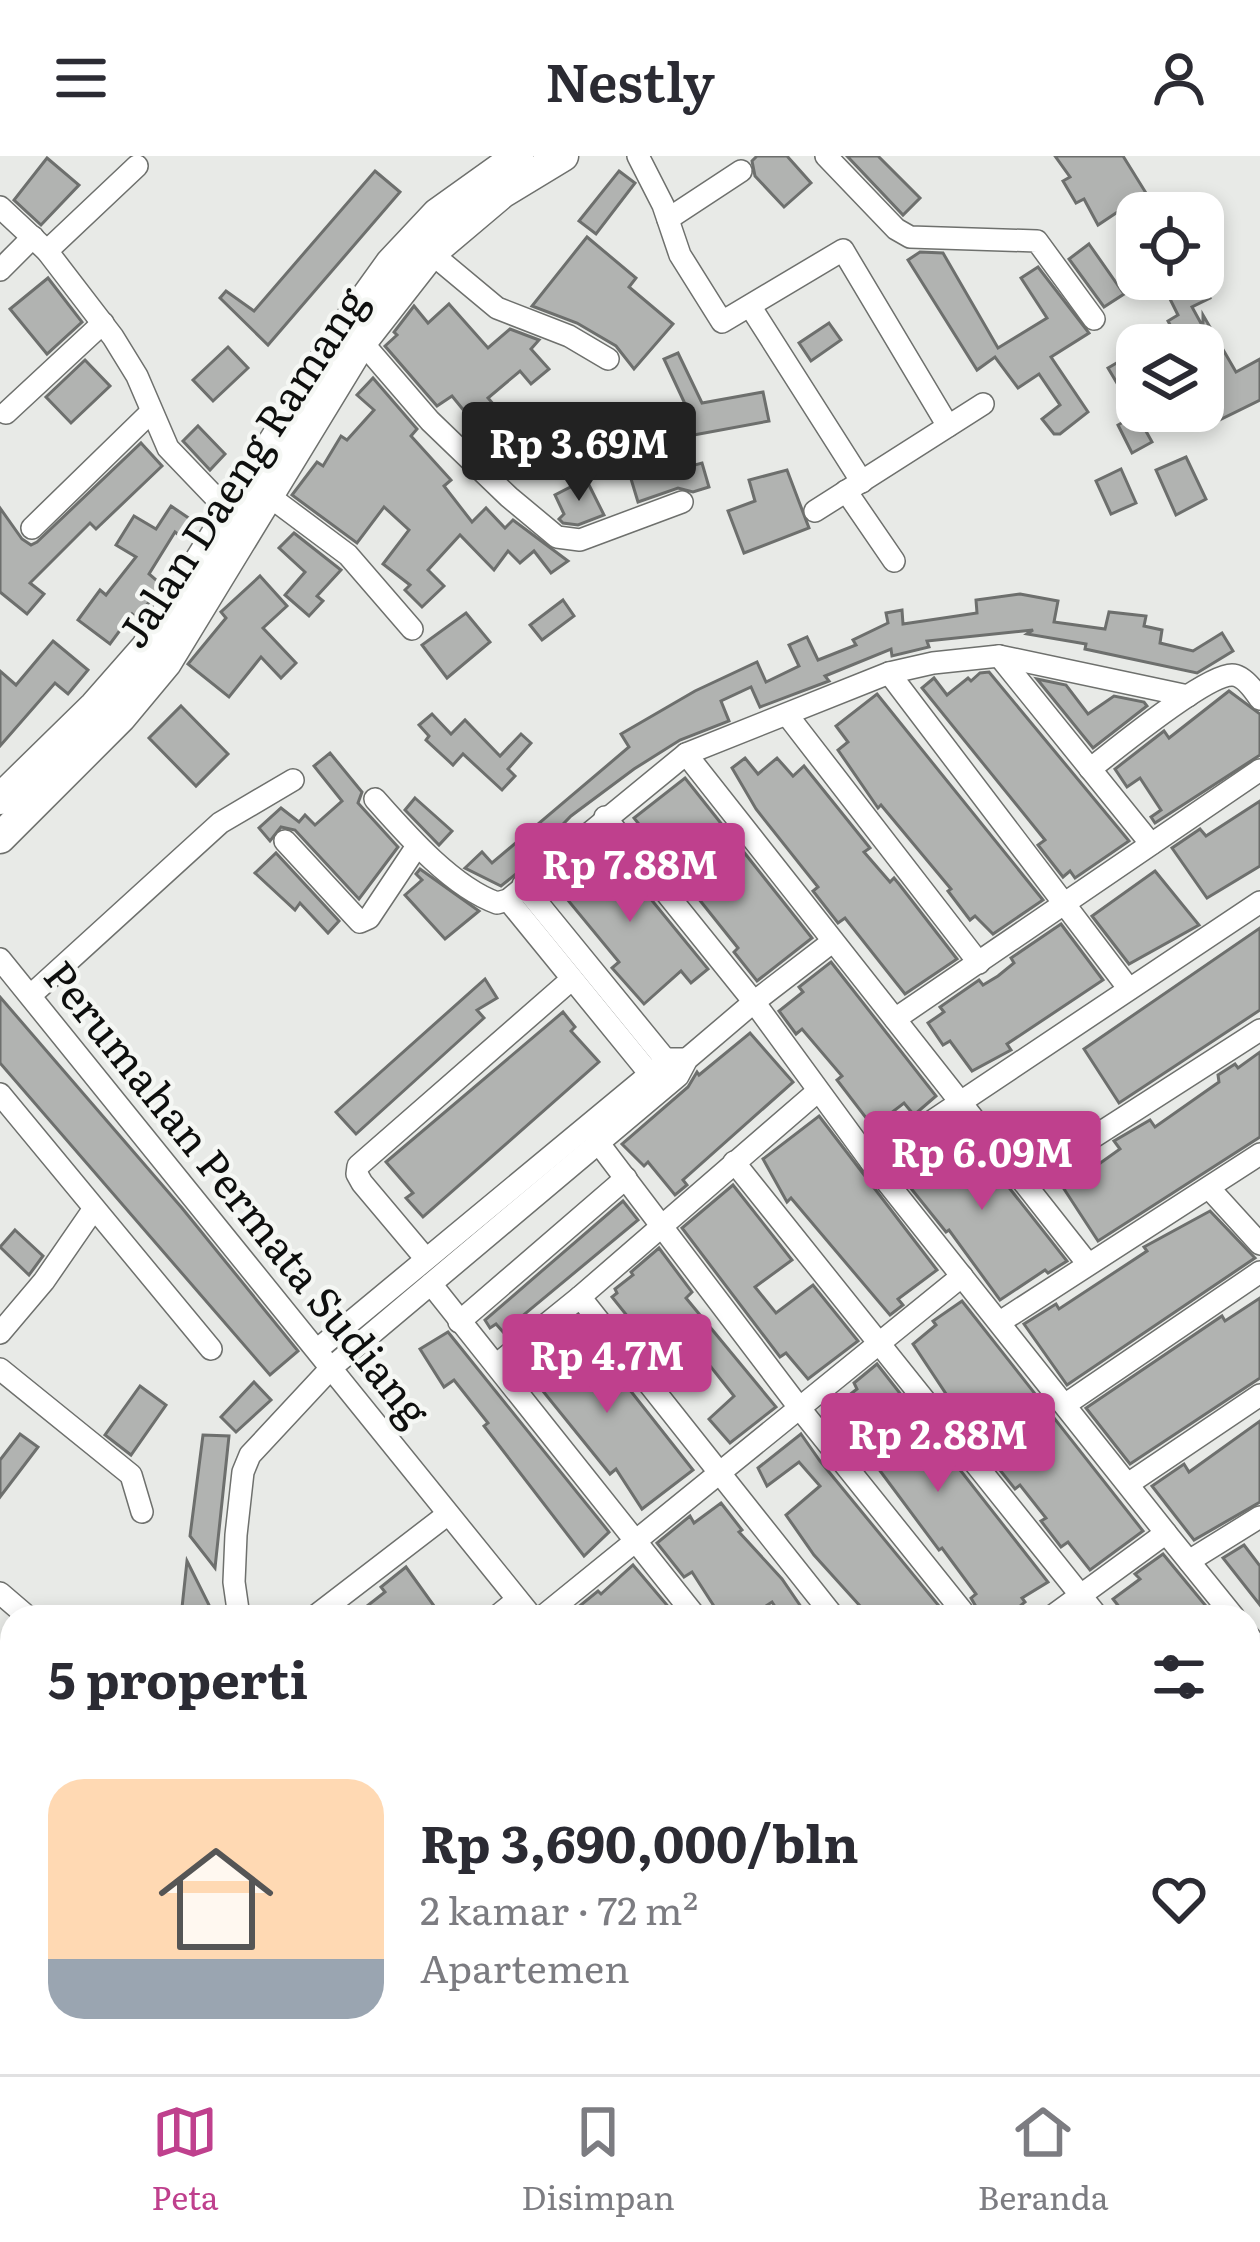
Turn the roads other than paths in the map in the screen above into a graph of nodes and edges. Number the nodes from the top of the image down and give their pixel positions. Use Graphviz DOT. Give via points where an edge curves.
graph roads {
  1 [pos="518,156"];
  2 [pos="562,156"];
  3 [pos="638,156"];
  4 [pos="826,156"];
  5 [pos="137,166"];
  6 [pos="741,171"];
  7 [pos="0,207"];
  8 [pos="668,219"];
  9 [pos="40,244"];
  10 [pos="422,245"];
  11 [pos="0,271"];
  12 [pos="750,306"];
  13 [pos="1094,319"];
  14 [pos="103,323"];
  15 [pos="354,333"];
  16 [pos="608,359"];
  17 [pos="983,404"];
  18 [pos="6,413"];
  19 [pos="150,413"];
  20 [pos="948,426"];
  21 [pos="854,487"];
  22 [pos="269,496"];
  23 [pos="682,502"];
  24 [pos="815,511"];
  25 [pos="239,522"];
  26 [pos="32,528"];
  27 [pos="894,560"];
  28 [pos="412,629"];
  29 [pos="999,656"];
  30 [pos="889,674"];
  31 [pos="1258,690"];
  32 [pos="123,694"];
  33 [pos="1188,696"];
  34 [pos="788,716"];
  35 [pos="686,754"];
  36 [pos="1090,769"];
  37 [pos="1260,770"];
  38 [pos="293,780"];
  39 [pos="0,799"];
  40 [pos="375,799"];
  41 [pos="605,817"];
  42 [pos="2,832"];
  43 [pos="285,841"];
  44 [pos="1151,844"];
  45 [pos="417,846"];
  46 [pos="515,892"];
  47 [pos="1260,902"];
  48 [pos="1065,903"];
  49 [pos="832,942"];
  50 [pos="0,958"];
  51 [pos="980,962"];
  52 [pos="572,979"];
  53 [pos="1129,988"];
  54 [pos="31,995"];
  55 [pos="754,1002"];
  56 [pos="896,1019"];
  57 [pos="1260,1030"];
  58 [pos="669,1072"];
  59 [pos="818,1091"];
  60 [pos="0,1094"];
  61 [pos="960,1100"];
  62 [pos="598,1141"];
  63 [pos="1260,1154"];
  64 [pos="734,1162"];
  65 [pos="871,1162"];
  66 [pos="626,1178"];
  67 [pos="1025,1181"];
  68 [pos="1209,1188"];
  69 [pos="93,1210"];
  70 [pos="662,1225"];
  71 [pos="1260,1244"];
  72 [pos="426,1259"];
  73 [pos="1088,1264"];
  74 [pos="1260,1272"];
  75 [pos="962,1276"];
  76 [pos="431,1284"];
  77 [pos="580,1297"];
  78 [pos="459,1322"];
  79 [pos="1000,1322"];
  80 [pos="0,1333"];
  81 [pos="881,1342"];
  82 [pos="211,1349"];
  83 [pos="325,1358"];
  84 [pos="496,1365"];
  85 [pos="0,1369"];
  86 [pos="1260,1395"];
  87 [pos="1066,1404"];
  88 [pos="801,1410"];
  89 [pos="718,1476"];
  90 [pos="1128,1484"];
  91 [pos="142,1512"];
  92 [pos="448,1514"];
  93 [pos="1260,1517"];
  94 [pos="1166,1533"];
  95 [pos="636,1541"];
  96 [pos="1189,1561"];
  97 [pos="1080,1594"];
  98 [pos="237,1605"];
  99 [pos="330,1605"];
  100 [pos="522,1605"];
  101 [pos="557,1605"];
  102 [pos="687,1605"];
  103 [pos="824,1605"];
  104 [pos="957,1605"];
  105 [pos="1066,1605"];
  106 [pos="1089,1605"];
  107 [pos="1224,1605"];
  1 -- 10 [label="main road, Jalan Daeng Ramang" via="466,189"];
  2 -- 10 [label="main road, Jalan Daeng Ramang"];
  3 -- 8 [label="street"];
  4 -- 13 [label="street" via="910,237 1037,241"];
  5 -- 9 [label="street"];
  6 -- 8 [label="street"];
  7 -- 9 [label="street"];
  8 -- 12 [label="street" via="680,255 722,322"];
  9 -- 11 [label="street"];
  9 -- 14 [label="street"];
  10 -- 15 [label="main road, Jalan Daeng Ramang"];
  10 -- 16 [label="street" via="497,308"];
  12 -- 20 [label="street" via="843,250"];
  12 -- 21 [label="street"];
  14 -- 18 [label="street"];
  14 -- 19 [label="street"];
  15 -- 22 [label="main road, Jalan Daeng Ramang"];
  15 -- 23 [label="street" via="430,421 563,540"];
  15 -- 25 [label="main road, Jalan Daeng Ramang"];
  17 -- 20 [label="street"];
  19 -- 25 [label="street" via="167,448"];
  19 -- 26 [label="street"];
  20 -- 21 [label="street"];
  21 -- 24 [label="street"];
  21 -- 27 [label="street"];
  22 -- 25 [label="main road, Jalan Daeng Ramang"];
  22 -- 28 [label="street" via="356,563"];
  25 -- 32 [label="main road, Jalan Daeng Ramang"];
  29 -- 30 [label="street"];
  29 -- 33 [label="street"];
  29 -- 36 [label="street"];
  30 -- 34 [label="street"];
  30 -- 48 [label="street"];
  31 -- 33 [label="street" via="1228,675"];
  32 -- 39 [label="main road, Jalan Daeng Ramang"];
  32 -- 42 [label="main road, Jalan Daeng Ramang"];
  33 -- 36 [label="street"];
  34 -- 35 [label="street"];
  34 -- 51 [label="street"];
  35 -- 41 [label="street"];
  35 -- 49 [label="street"];
  36 -- 44 [label="street"];
  37 -- 44 [label="street"];
  38 -- 54 [label="street" via="208,834"];
  40 -- 45 [label="street"];
  41 -- 46 [label="street"];
  41 -- 55 [label="street"];
  43 -- 45 [label="street" via="360,922"];
  44 -- 48 [label="street"];
  45 -- 46 [label="street" via="488,901"];
  46 -- 52 [label="street"];
  46 -- 58 [label="street"];
  47 -- 53 [label="street"];
  48 -- 51 [label="street"];
  48 -- 53 [label="street"];
  49 -- 55 [label="street"];
  49 -- 56 [label="street"];
  50 -- 54 [label="street, Perumahan Permata Sudiang"];
  51 -- 56 [label="street"];
  52 -- 58 [label="street"];
  52 -- 72 [label="street" via="358,1166 362,1183"];
  53 -- 61 [label="street"];
  54 -- 83 [label="street, Perumahan Permata Sudiang"];
  55 -- 58 [label="street"];
  55 -- 59 [label="street"];
  56 -- 61 [label="street"];
  57 -- 67 [label="street"];
  58 -- 62 [label="street"];
  58 -- 72 [label="street"];
  59 -- 64 [label="street"];
  59 -- 65 [label="street"];
  60 -- 69 [label="street"];
  61 -- 65 [label="street"];
  61 -- 67 [label="street"];
  62 -- 66 [label="street"];
  62 -- 76 [label="street"];
  63 -- 68 [label="street"];
  64 -- 70 [label="street"];
  64 -- 81 [label="street"];
  65 -- 75 [label="street"];
  66 -- 70 [label="street"];
  66 -- 78 [label="street"];
  67 -- 73 [label="street"];
  68 -- 71 [label="street"];
  68 -- 73 [label="street"];
  69 -- 80 [label="street"];
  69 -- 82 [label="street"];
  70 -- 77 [label="street"];
  70 -- 88 [label="street"];
  72 -- 83 [label="street"];
  73 -- 79 [label="street"];
  74 -- 87 [label="street"];
  75 -- 79 [label="street"];
  75 -- 81 [label="street"];
  76 -- 78 [label="street"];
  76 -- 83 [label="street"];
  77 -- 84 [label="street"];
  77 -- 89 [label="street"];
  78 -- 84 [label="street"];
  79 -- 87 [label="street"];
  81 -- 88 [label="street"];
  81 -- 97 [label="street"];
  83 -- 92 [label="street, Perumahan Permata Sudiang"];
  83 -- 98 [label="street" via="243,1472"];
  84 -- 95 [label="street"];
  85 -- 91 [label="street" via="131,1475"];
  86 -- 90 [label="street"];
  87 -- 90 [label="street"];
  88 -- 89 [label="street"];
  88 -- 104 [label="street"];
  89 -- 95 [label="street"];
  89 -- 103 [label="street"];
  90 -- 94 [label="street"];
  92 -- 99 [label="street"];
  92 -- 100 [label="street, Perumahan Permata Sudiang"];
  93 -- 96 [label="street"];
  94 -- 96 [label="street"];
  94 -- 97 [label="street"];
  95 -- 101 [label="street"];
  95 -- 102 [label="street"];
  96 -- 107 [label="street"];
  97 -- 105 [label="street"];
  97 -- 106 [label="street"];
}
